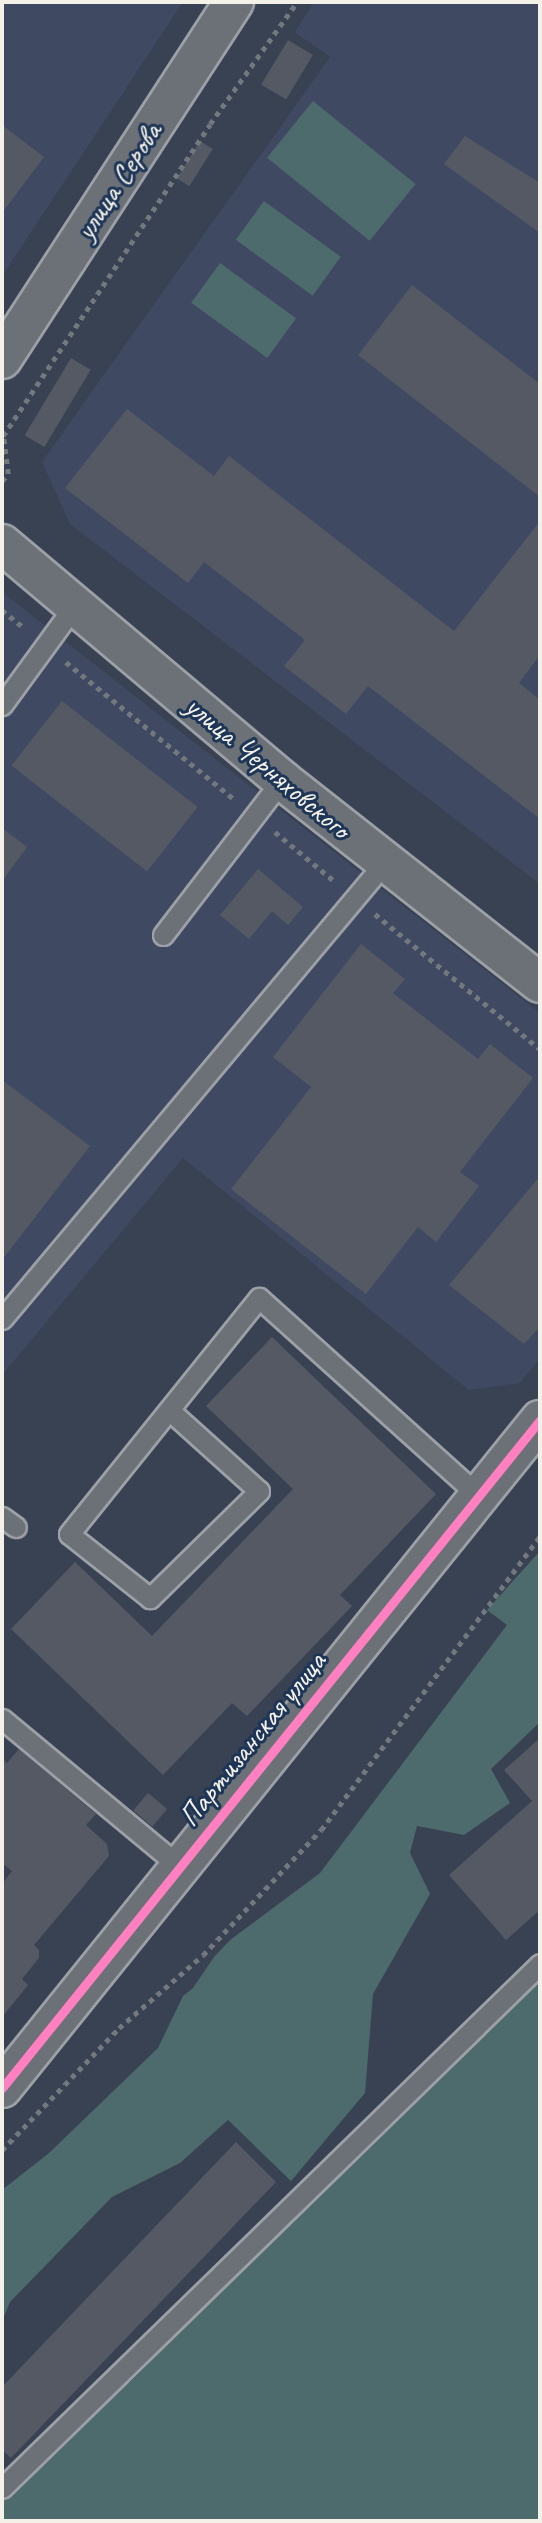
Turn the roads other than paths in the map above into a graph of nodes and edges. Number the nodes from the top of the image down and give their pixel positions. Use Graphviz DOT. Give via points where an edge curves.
graph roads {
  1 [pos="234,2"];
  2 [pos="2,359"];
  3 [pos="2,544"];
  4 [pos="75,605"];
  5 [pos="2,705"];
  6 [pos="282,780"];
  7 [pos="385,862"];
  8 [pos="163,935"];
  9 [pos="540,983"];
  10 [pos="2,1319"];
  11 [pos="169,1410"];
  12 [pos="540,1420"];
  13 [pos="479,1496"];
  14 [pos="2,1719"];
  15 [pos="180,1867"];
  16 [pos="540,1964"];
  17 [pos="2,2088"];
  18 [pos="2,2488"];
  1 -- 2 [label="main road, улица Серова"];
  3 -- 4 [label="main road, улица Черняховского"];
  4 -- 5 [label="lane"];
  4 -- 6 [label="main road, улица Черняховского"];
  6 -- 7 [label="main road, улица Черняховского"];
  6 -- 8 [label="lane"];
  7 -- 9 [label="main road, улица Черняховского"];
  7 -- 10 [label="lane"];
  11 -- 11 [label="lane" via="69,1534 150,1598 259,1491"];
  11 -- 13 [label="lane" via="259,1298"];
  12 -- 13 [label="main road, Партизанская улица"];
  13 -- 15 [label="main road, Партизанская улица"];
  14 -- 15 [label="lane"];
  15 -- 17 [label="main road, Партизанская улица"];
  16 -- 18 [label="lane"];
}
